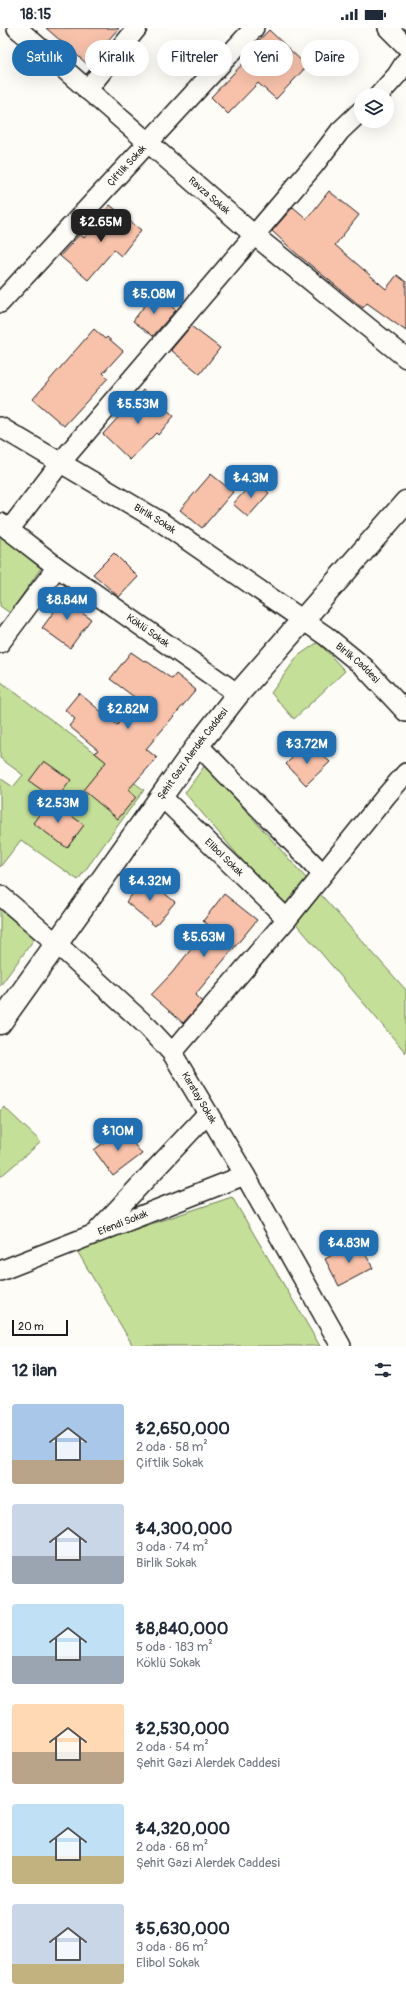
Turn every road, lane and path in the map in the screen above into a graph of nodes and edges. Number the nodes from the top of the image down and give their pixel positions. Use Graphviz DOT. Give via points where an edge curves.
graph roads {
  1 [pos="17,28"];
  2 [pos="137,28"];
  3 [pos="254,28"];
  4 [pos="388,28"];
  5 [pos="406,46"];
  6 [pos="406,61"];
  7 [pos="385,88"];
  8 [pos="87,90"];
  9 [pos="354,118"];
  10 [pos="148,141"];
  11 [pos="254,235"];
  12 [pos="0,302"];
  13 [pos="406,358"];
  14 [pos="0,427"];
  15 [pos="61,462"];
  16 [pos="406,502"];
  17 [pos="5,526"];
  18 [pos="57,567"];
  19 [pos="303,620"];
  20 [pos="0,643"];
  21 [pos="238,694"];
  22 [pos="406,712"];
  23 [pos="198,745"];
  24 [pos="406,773"];
  25 [pos="161,796"];
  26 [pos="323,874"];
  27 [pos="0,895"];
  28 [pos="287,919"];
  29 [pos="56,943"];
  30 [pos="0,1023"];
  31 [pos="172,1053"];
  32 [pos="208,1113"];
  33 [pos="245,1175"];
  34 [pos="93,1235"];
  35 [pos="0,1271"];
  36 [pos="341,1346"];
  1 -- 8 [label="street, Ravza Sokak"];
  2 -- 8 [label="street"];
  3 -- 10 [label="street, Çiftlik Sokak"];
  4 -- 5 [label="street"];
  6 -- 7 [label="street"];
  8 -- 10 [label="street, Ravza Sokak"];
  9 -- 11 [label="street" via="340,131"];
  10 -- 11 [label="street, Ravza Sokak"];
  10 -- 12 [label="street, Çiftlik Sokak"];
  11 -- 13 [label="street, Ravza Sokak"];
  11 -- 15 [label="street"];
  14 -- 15 [label="street, Birlik Sokak"];
  15 -- 17 [label="street"];
  15 -- 19 [label="street, Birlik Sokak" via="161,522"];
  16 -- 19 [label="street, Şehit Gazi Alerdek Caddesi"];
  17 -- 18 [label="street, Köklü Sokak"];
  18 -- 20 [label="street"];
  18 -- 21 [label="street, Köklü Sokak"];
  19 -- 21 [label="street, Şehit Gazi Alerdek Caddesi"];
  19 -- 22 [label="street, Birlik Caddesi" via="364,667"];
  21 -- 23 [label="street, Şehit Gazi Alerdek Caddesi"];
  23 -- 25 [label="street, Şehit Gazi Alerdek Caddesi"];
  23 -- 26 [label="street"];
  24 -- 26 [label="street"];
  25 -- 28 [label="street, Elibol Sokak"];
  25 -- 29 [label="street, Şehit Gazi Alerdek Caddesi"];
  26 -- 28 [label="street"];
  27 -- 29 [label="street, Karatay Sokak"];
  28 -- 31 [label="street"];
  29 -- 30 [label="street, Şehit Gazi Alerdek Caddesi"];
  29 -- 31 [label="street, Karatay Sokak" via="148,1027"];
  31 -- 32 [label="street, Karatay Sokak"];
  32 -- 33 [label="street, Karatay Sokak"];
  32 -- 34 [label="street"];
  33 -- 34 [label="street, Efendi Sokak"];
  33 -- 36 [label="street, Karatay Sokak"];
  34 -- 35 [label="street, Efendi Sokak"];
}
